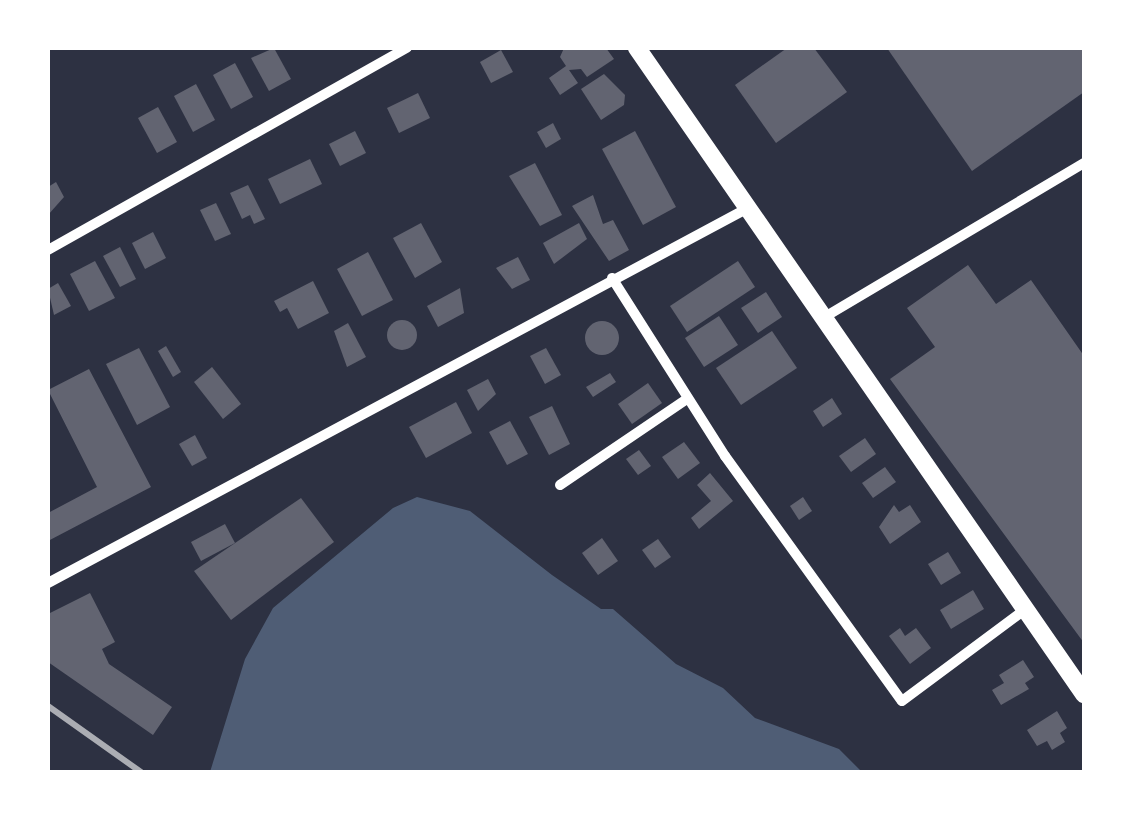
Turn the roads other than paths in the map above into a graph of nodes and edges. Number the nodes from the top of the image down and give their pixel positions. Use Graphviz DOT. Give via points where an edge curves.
graph roads {
  1 [pos="406,48"];
  2 [pos="637,48"];
  3 [pos="1084,163"];
  4 [pos="746,209"];
  5 [pos="48,250"];
  6 [pos="612,278"];
  7 [pos="824,318"];
  8 [pos="687,399"];
  9 [pos="560,485"];
  10 [pos="48,583"];
  11 [pos="1026,609"];
  12 [pos="1084,694"];
  1 -- 5 [label="street"];
  2 -- 4 [label="main road"];
  3 -- 7 [label="street"];
  4 -- 6 [label="street"];
  4 -- 7 [label="main road"];
  6 -- 8 [label="street"];
  6 -- 10 [label="street"];
  7 -- 11 [label="main road"];
  8 -- 9 [label="street"];
  8 -- 11 [label="street" via="902,701"];
  11 -- 12 [label="main road"];
}
